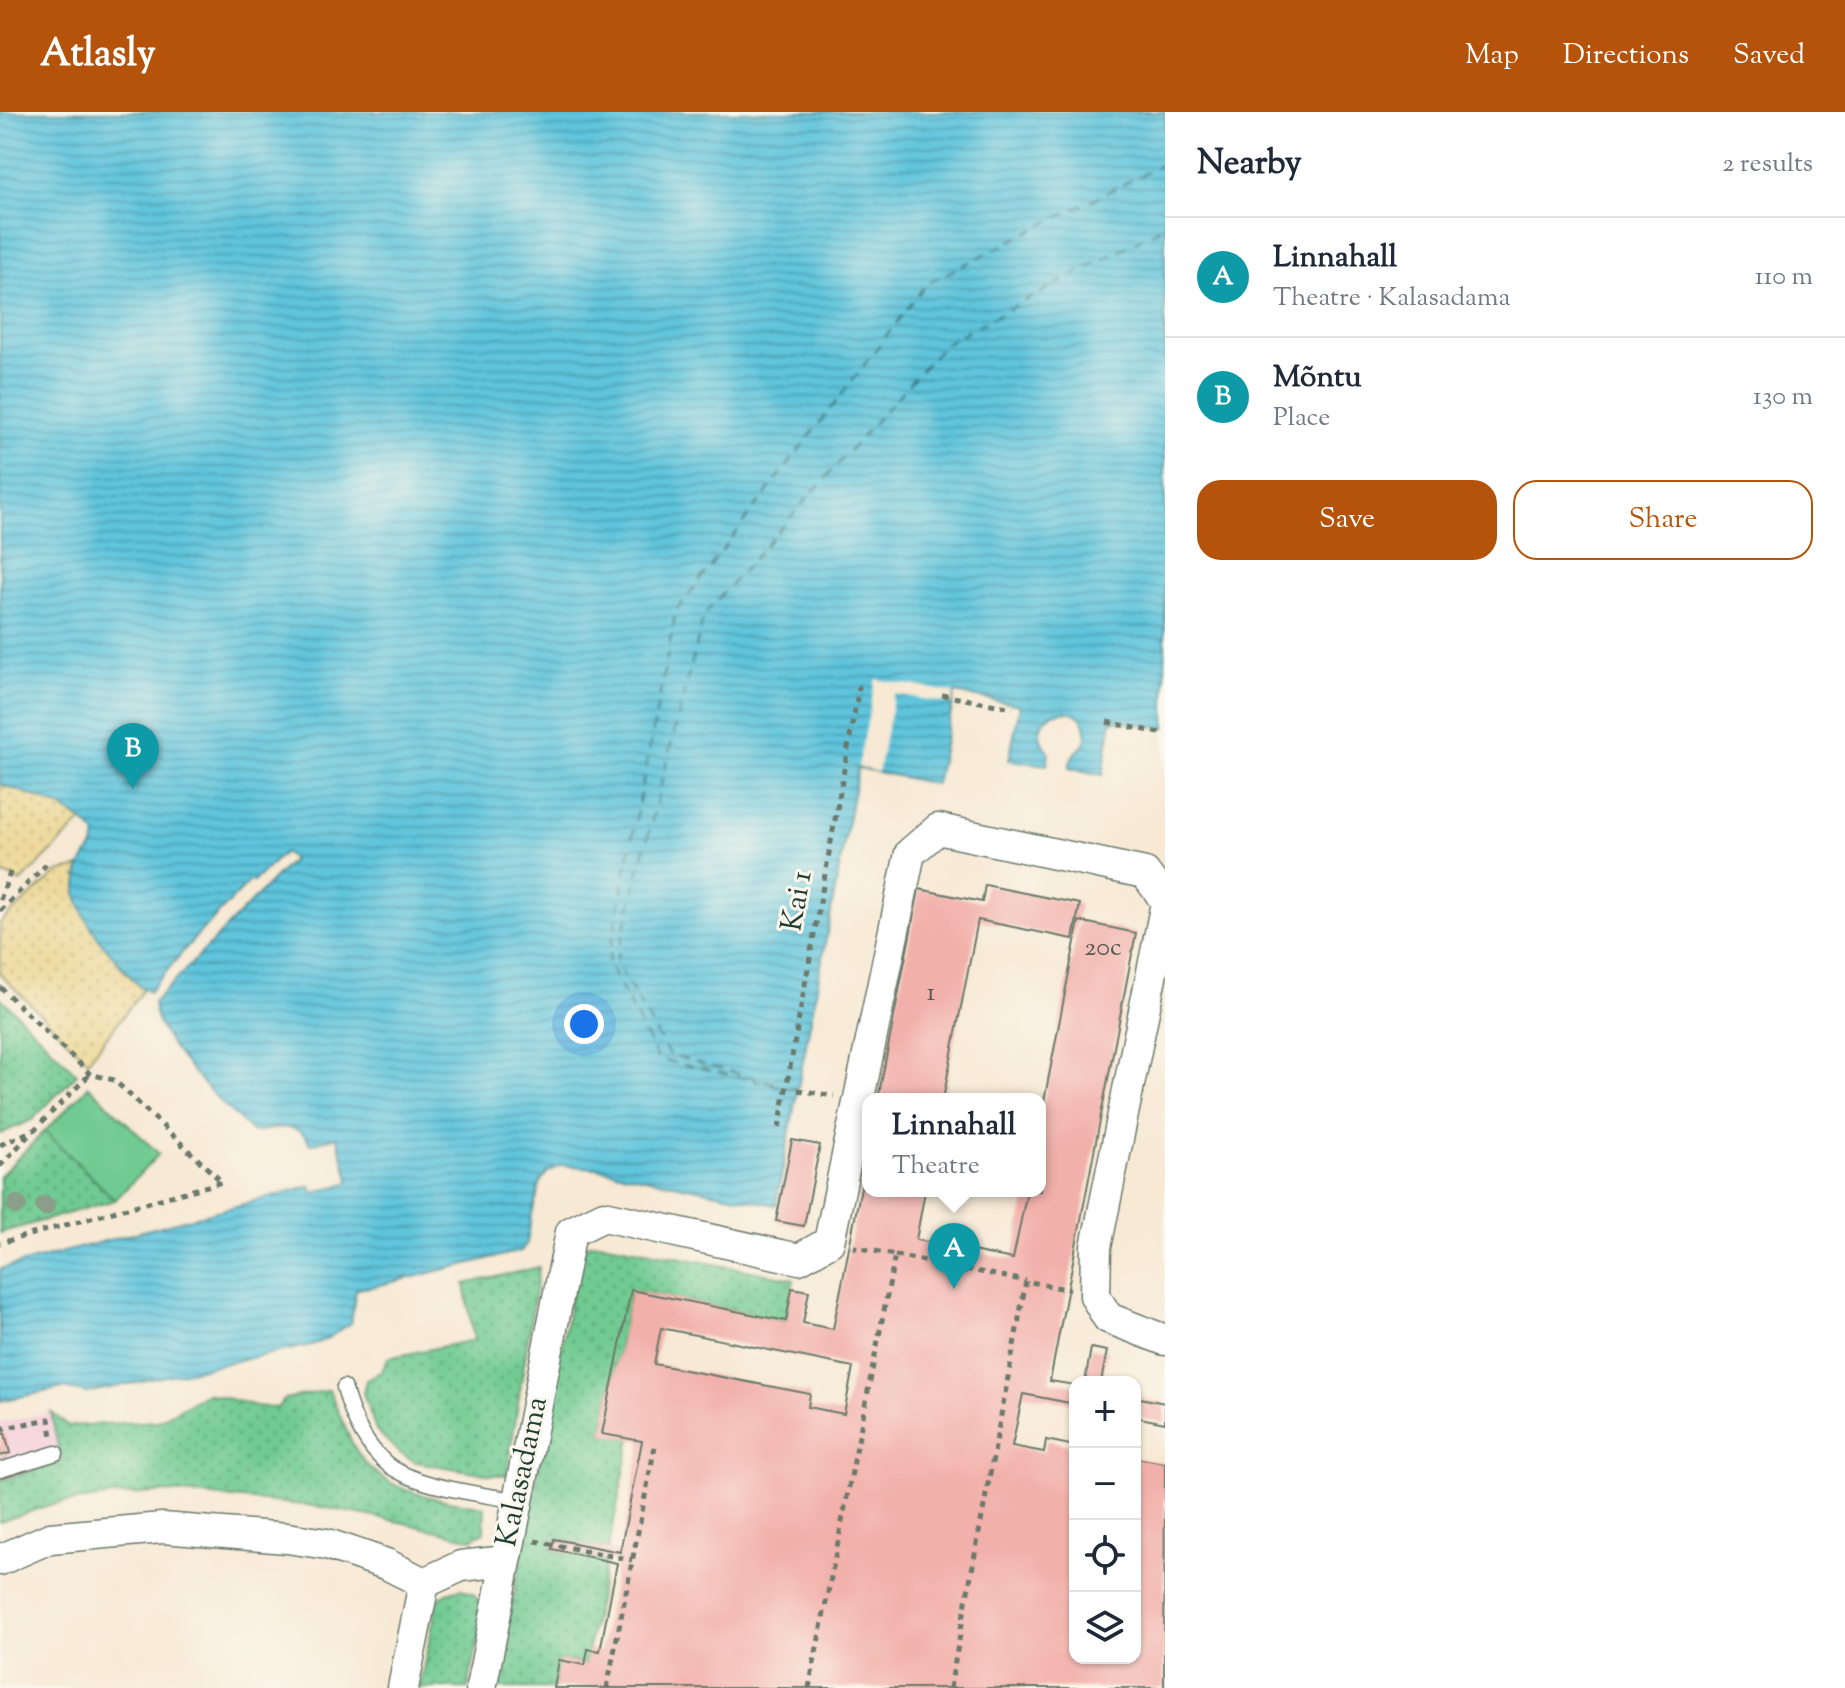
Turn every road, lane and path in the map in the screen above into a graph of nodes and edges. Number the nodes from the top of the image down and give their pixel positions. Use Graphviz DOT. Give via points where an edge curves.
graph roads {
  1 [pos="860,682"];
  2 [pos="942,695"];
  3 [pos="1013,708"];
  4 [pos="1107,722"];
  5 [pos="1165,734"];
  6 [pos="51,860"];
  7 [pos="11,870"];
  8 [pos="0,900"];
  9 [pos="1165,900"];
  10 [pos="1165,908"];
  11 [pos="0,910"];
  12 [pos="0,987"];
  13 [pos="90,1074"];
  14 [pos="779,1128"];
  15 [pos="34,1130"];
  16 [pos="0,1145"];
  17 [pos="0,1166"];
  18 [pos="829,1242"];
  19 [pos="0,1243"];
  20 [pos="895,1255"];
  21 [pos="1026,1281"];
  22 [pos="1095,1296"];
  23 [pos="1165,1340"];
  24 [pos="344,1387"];
  25 [pos="0,1429"];
  26 [pos="655,1446"];
  27 [pos="56,1453"];
  28 [pos="0,1470"];
  29 [pos="518,1501"];
  30 [pos="553,1545"];
  31 [pos="0,1560"];
  32 [pos="632,1560"];
  33 [pos="506,1561"];
  34 [pos="424,1583"];
  35 [pos="403,1688"];
  36 [pos="481,1688"];
  37 [pos="607,1688"];
  38 [pos="809,1688"];
  39 [pos="950,1688"];
  1 -- 14 [label="path, Kai 1"];
  2 -- 3 [label="path"];
  4 -- 5 [label="path"];
  6 -- 11 [label="path"];
  7 -- 8 [label="path"];
  9 -- 18 [label="street" via="1145,873 938,829 910,853"];
  10 -- 22 [label="street" via="1096,1247"];
  12 -- 13 [label="path"];
  13 -- 15 [label="path"];
  13 -- 19 [label="path" via="114,1080 222,1182"];
  15 -- 16 [label="path"];
  15 -- 17 [label="path"];
  18 -- 20 [label="path"];
  18 -- 29 [label="street, Kalasadama" via="799,1259 604,1216 571,1232"];
  20 -- 21 [label="path"];
  20 -- 38 [label="path"];
  21 -- 22 [label="path"];
  21 -- 39 [label="path"];
  22 -- 23 [label="street" via="1108,1318"];
  24 -- 29 [label="lane" via="362,1435 386,1464 417,1481"];
  25 -- 27 [label="path" via="49,1419"];
  26 -- 32 [label="path"];
  27 -- 28 [label="lane"];
  29 -- 33 [label="street, Kalasadama"];
  30 -- 32 [label="path"];
  31 -- 34 [label="street" via="50,1538 162,1528 327,1544"];
  32 -- 37 [label="path"];
  33 -- 34 [label="street, Kalasadama" via="461,1566"];
  33 -- 36 [label="street"];
  34 -- 35 [label="street"];
}
